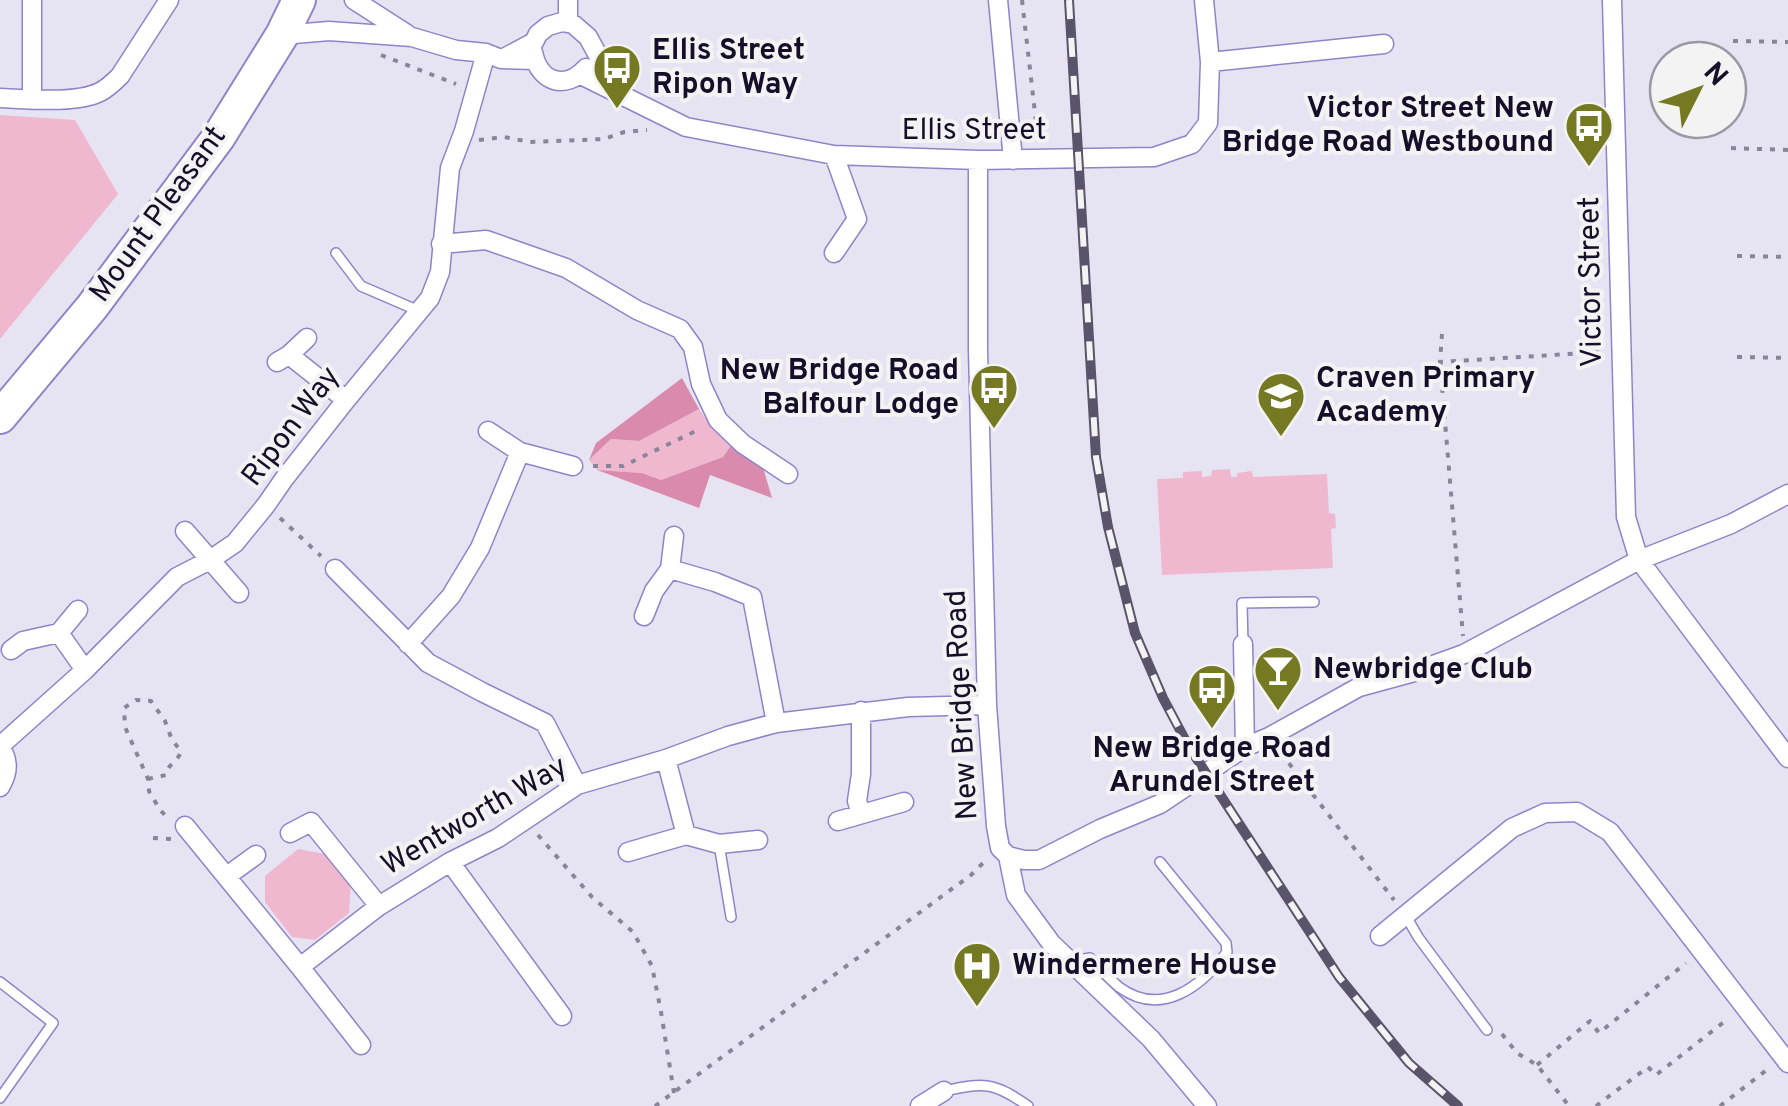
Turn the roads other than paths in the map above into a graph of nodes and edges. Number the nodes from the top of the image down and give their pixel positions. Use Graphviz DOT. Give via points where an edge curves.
graph roads {
  1 [pos="32,0"];
  2 [pos="169,0"];
  3 [pos="299,0"];
  4 [pos="354,0"];
  5 [pos="568,0"];
  6 [pos="998,0"];
  7 [pos="1612,0"];
  8 [pos="1205,3"];
  9 [pos="568,22"];
  10 [pos="282,35"];
  11 [pos="412,36"];
  12 [pos="591,44"];
  13 [pos="1384,44"];
  14 [pos="534,51"];
  15 [pos="493,56"];
  16 [pos="1210,62"];
  17 [pos="580,75"];
  18 [pos="620,96"];
  19 [pos="0,98"];
  20 [pos="32,99"];
  21 [pos="834,155"];
  22 [pos="978,160"];
  23 [pos="1013,160"];
  24 [pos="442,244"];
  25 [pos="336,253"];
  26 [pos="834,253"];
  27 [pos="419,311"];
  28 [pos="307,338"];
  29 [pos="346,400"];
  30 [pos="0,418"];
  31 [pos="488,431"];
  32 [pos="520,452"];
  33 [pos="573,466"];
  34 [pos="788,474"];
  35 [pos="1788,494"];
  36 [pos="185,530"];
  37 [pos="674,536"];
  38 [pos="210,560"];
  39 [pos="1639,560"];
  40 [pos="335,569"];
  41 [pos="670,569"];
  42 [pos="239,593"];
  43 [pos="1314,602"];
  44 [pos="78,610"];
  45 [pos="644,616"];
  46 [pos="60,634"];
  47 [pos="408,644"];
  48 [pos="1243,644"];
  49 [pos="11,650"];
  50 [pos="85,670"];
  51 [pos="988,705"];
  52 [pos="861,711"];
  53 [pos="776,722"];
  54 [pos="0,746"];
  55 [pos="1245,747"];
  56 [pos="1788,758"];
  57 [pos="666,759"];
  58 [pos="577,785"];
  59 [pos="0,787"];
  60 [pos="904,802"];
  61 [pos="860,814"];
  62 [pos="838,820"];
  63 [pos="185,826"];
  64 [pos="290,833"];
  65 [pos="686,836"];
  66 [pos="758,840"];
  67 [pos="718,844"];
  68 [pos="628,852"];
  69 [pos="1004,852"];
  70 [pos="256,855"];
  71 [pos="450,862"];
  72 [pos="1160,862"];
  73 [pos="228,876"];
  74 [pos="380,906"];
  75 [pos="1406,916"];
  76 [pos="731,917"];
  77 [pos="1380,936"];
  78 [pos="1074,966"];
  79 [pos="300,967"];
  80 [pos="0,982"];
  81 [pos="562,1016"];
  82 [pos="1487,1030"];
  83 [pos="361,1045"];
  84 [pos="1786,1060"];
  85 [pos="944,1091"];
  86 [pos="0,1098"];
  87 [pos="920,1106"];
  88 [pos="1028,1106"];
  89 [pos="1206,1106"];
  1 -- 20 [label="street"];
  2 -- 20 [label="street" via="110,86 96,94"];
  3 -- 10 [label="highway, Mount Pleasant"];
  4 -- 11 [label="street"];
  5 -- 9 [label="street"];
  6 -- 23 [label="street"];
  7 -- 39 [label="street, Victor Street" via="1626,517"];
  8 -- 16 [label="street, Ellis Street"];
  9 -- 12 [label="street"];
  9 -- 14 [label="street" via="538,34"];
  10 -- 11 [label="street"];
  10 -- 30 [label="highway, Mount Pleasant" via="218,138"];
  11 -- 15 [label="street"];
  12 -- 17 [label="street"];
  12 -- 18 [label="street"];
  13 -- 16 [label="street"];
  14 -- 15 [label="street"];
  14 -- 17 [label="street" via="539,70 552,79"];
  15 -- 24 [label="street, Ripon Way" via="450,168"];
  16 -- 23 [label="street, Ellis Street" via="1208,123 1192,144 1154,157"];
  17 -- 18 [label="street, Ellis Street"];
  18 -- 21 [label="street, Ellis Street" via="686,127"];
  19 -- 20 [label="street"];
  21 -- 22 [label="street, Ellis Street"];
  21 -- 26 [label="street" via="858,219"];
  22 -- 23 [label="street, Ellis Street"];
  22 -- 51 [label="street, New Bridge Road"];
  24 -- 27 [label="street, Ripon Way" via="440,272"];
  24 -- 34 [label="street" via="486,240 566,268 680,329 693,347 718,420"];
  25 -- 27 [label="lane" via="361,286"];
  27 -- 29 [label="street, Ripon Way"];
  28 -- 29 [label="street" via="283,359"];
  29 -- 38 [label="street, Ripon Way" via="235,543"];
  31 -- 32 [label="street"];
  32 -- 33 [label="street"];
  32 -- 47 [label="street" via="480,548"];
  35 -- 39 [label="street, New Bridge Road"];
  36 -- 38 [label="street"];
  37 -- 41 [label="street"];
  38 -- 42 [label="street"];
  38 -- 50 [label="street, Ripon Way" via="177,577"];
  39 -- 55 [label="street, New Bridge Road" via="1464,654 1359,687"];
  39 -- 56 [label="street"];
  40 -- 47 [label="street"];
  41 -- 45 [label="street"];
  41 -- 53 [label="street" via="752,597"];
  43 -- 48 [label="lane" via="1242,603"];
  44 -- 46 [label="street"];
  46 -- 49 [label="street"];
  46 -- 50 [label="street"];
  47 -- 58 [label="street" via="428,663 545,722"];
  48 -- 55 [label="street"];
  50 -- 54 [label="street, Ripon Way"];
  51 -- 52 [label="street, Wentworth Way"];
  51 -- 69 [label="street, New Bridge Road" via="996,826"];
  52 -- 53 [label="street, Wentworth Way"];
  52 -- 61 [label="street"];
  53 -- 57 [label="street, Wentworth Way"];
  54 -- 59 [label="street" via="8,766"];
  55 -- 69 [label="street, New Bridge Road" via="1160,804 1040,860"];
  57 -- 58 [label="street, Wentworth Way"];
  57 -- 65 [label="street"];
  58 -- 71 [label="street, Wentworth Way"];
  60 -- 61 [label="street"];
  61 -- 62 [label="street"];
  63 -- 73 [label="street"];
  64 -- 74 [label="street" via="311,822"];
  65 -- 67 [label="street"];
  65 -- 68 [label="street"];
  66 -- 67 [label="street"];
  67 -- 76 [label="lane"];
  69 -- 78 [label="street" via="1016,895"];
  70 -- 73 [label="street"];
  71 -- 74 [label="street, Wentworth Way"];
  71 -- 81 [label="street"];
  72 -- 78 [label="lane" via="1226,943 1220,961 1180,995 1154,1001 1120,988 1090,958"];
  73 -- 79 [label="street"];
  74 -- 79 [label="street, Wentworth Way"];
  75 -- 77 [label="street"];
  75 -- 82 [label="lane"];
  75 -- 84 [label="street" via="1512,828 1545,813 1576,812 1610,832"];
  78 -- 89 [label="street" via="1151,1039"];
  79 -- 83 [label="street"];
  80 -- 86 [label="lane" via="53,1023"];
  85 -- 87 [label="street"];
  85 -- 88 [label="lane" via="980,1084"];
}
